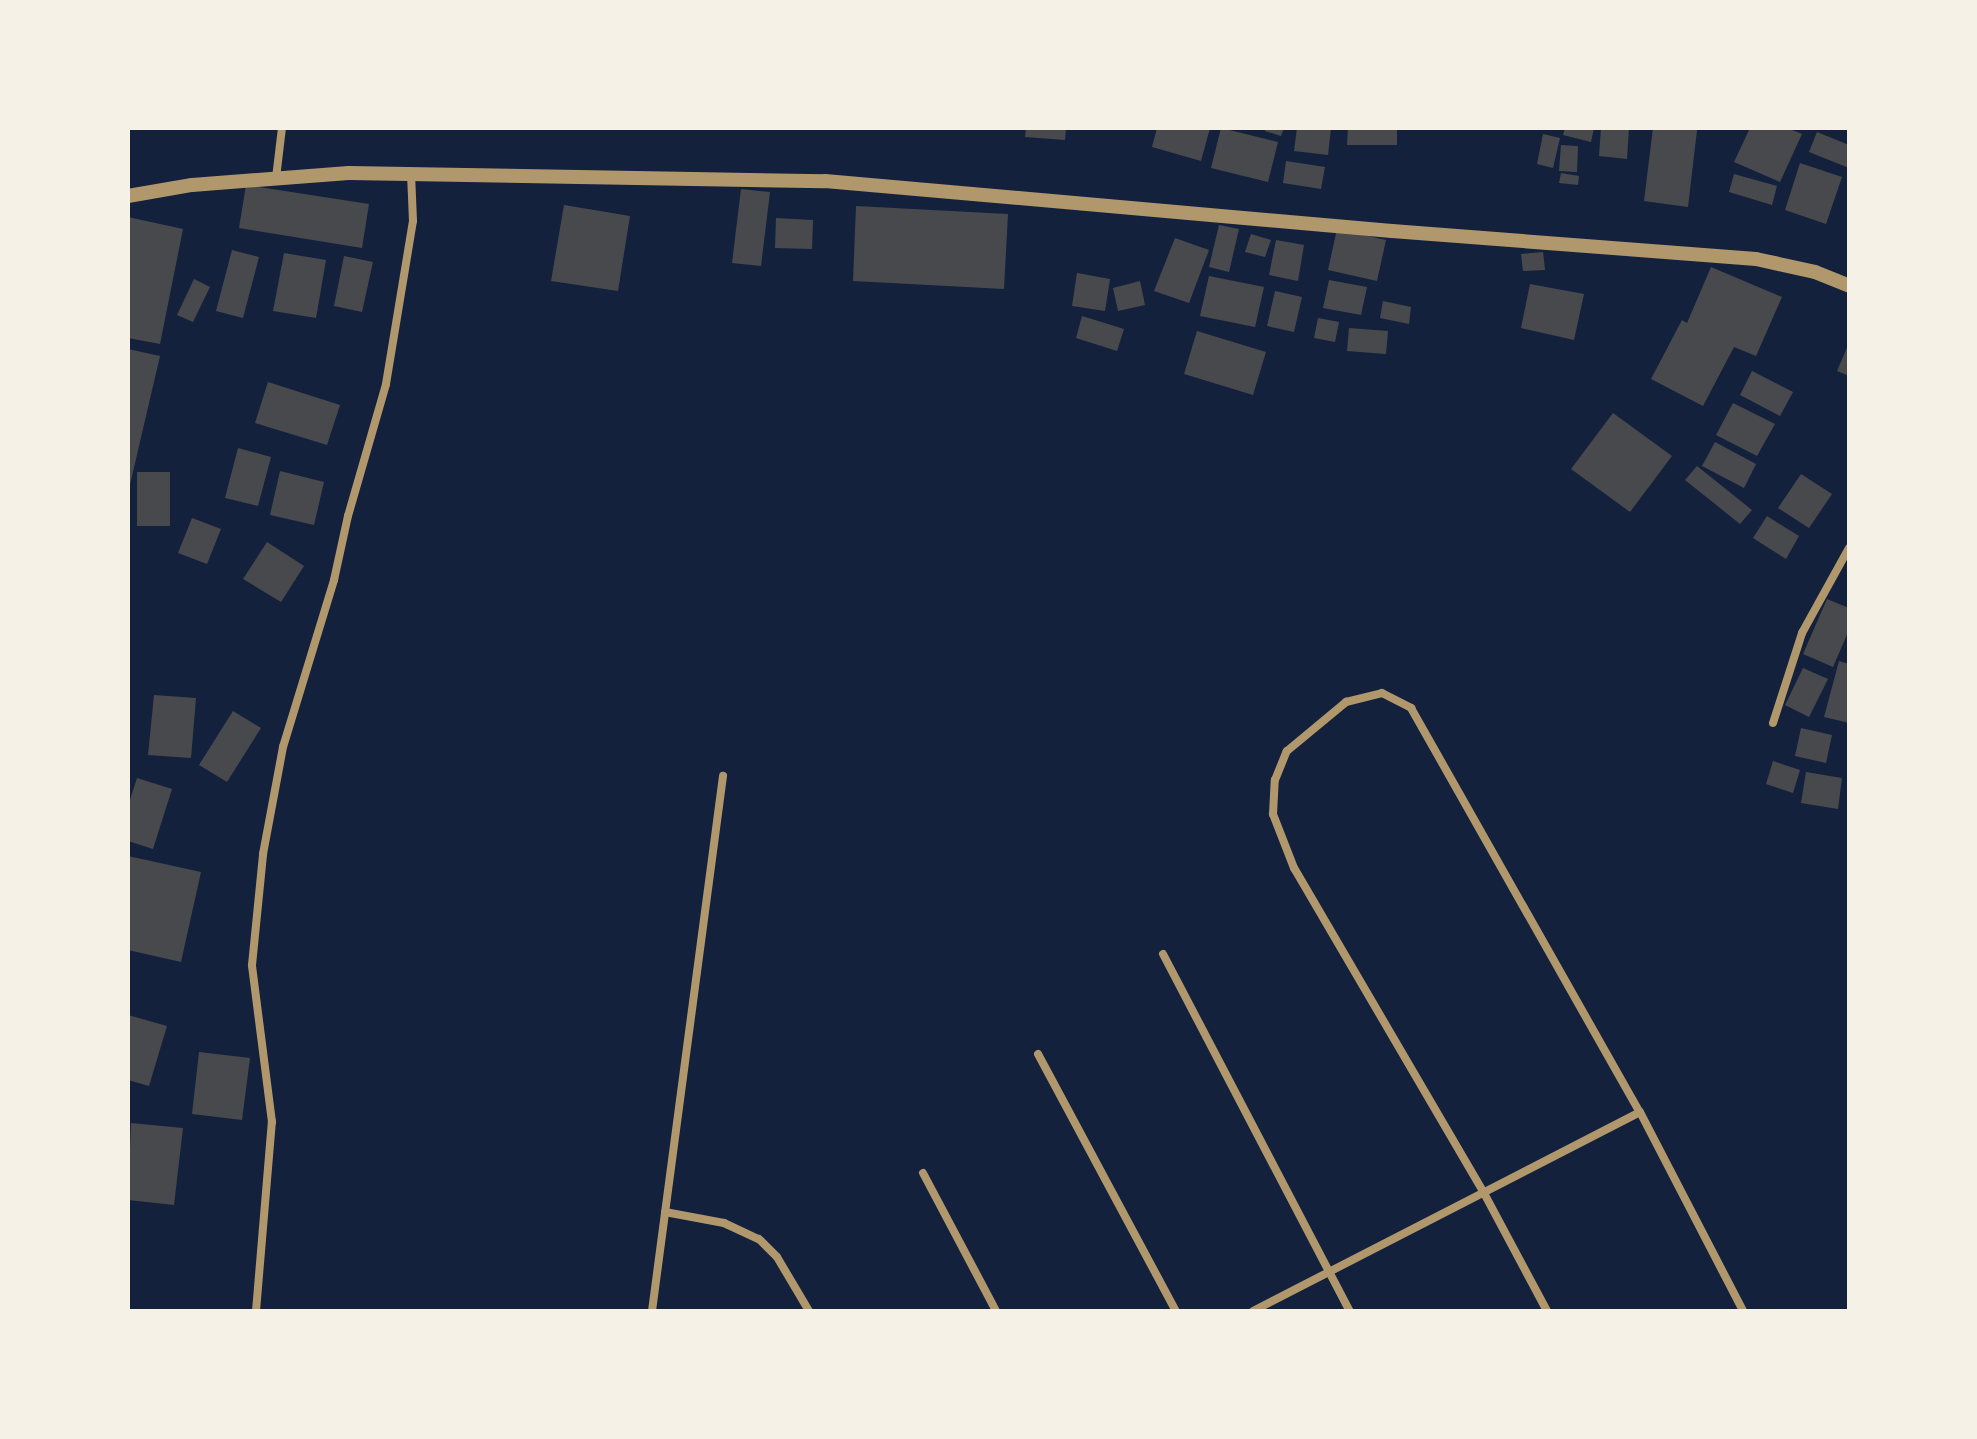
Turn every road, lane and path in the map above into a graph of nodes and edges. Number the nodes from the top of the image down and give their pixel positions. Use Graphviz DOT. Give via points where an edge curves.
graph roads {
  1 [pos="282,128"];
  2 [pos="411,173"];
  3 [pos="276,178"];
  4 [pos="128,196"];
  5 [pos="1849,286"];
  6 [pos="1849,548"];
  7 [pos="1773,723"];
  8 [pos="723,776"];
  9 [pos="1163,954"];
  10 [pos="1038,1054"];
  11 [pos="1640,1112"];
  12 [pos="923,1173"];
  13 [pos="1484,1193"];
  14 [pos="665,1212"];
  15 [pos="1328,1272"];
  16 [pos="807,1309"];
  17 [pos="256,1311"];
  18 [pos="652,1311"];
  19 [pos="996,1311"];
  20 [pos="1176,1311"];
  21 [pos="1253,1311"];
  22 [pos="1350,1311"];
  23 [pos="1547,1311"];
  24 [pos="1743,1311"];
  1 -- 3 [label="street"];
  2 -- 3 [label="street"];
  2 -- 5 [label="street" via="825,181 1756,259"];
  2 -- 17 [label="street" via="413,221 386,384 283,747 263,854 252,965 272,1122"];
  3 -- 4 [label="street"];
  6 -- 7 [label="street" via="1802,633"];
  8 -- 14 [label="street"];
  9 -- 15 [label="street"];
  10 -- 20 [label="street"];
  11 -- 13 [label="street"];
  11 -- 13 [label="street" via="1411,708 1382,693 1346,702 1287,751 1275,780 1273,814 1294,868"];
  11 -- 24 [label="street"];
  12 -- 19 [label="street"];
  13 -- 15 [label="street"];
  13 -- 23 [label="street"];
  14 -- 16 [label="street" via="724,1223 759,1239 777,1257"];
  14 -- 18 [label="street"];
  15 -- 21 [label="street"];
  15 -- 22 [label="street"];
}
